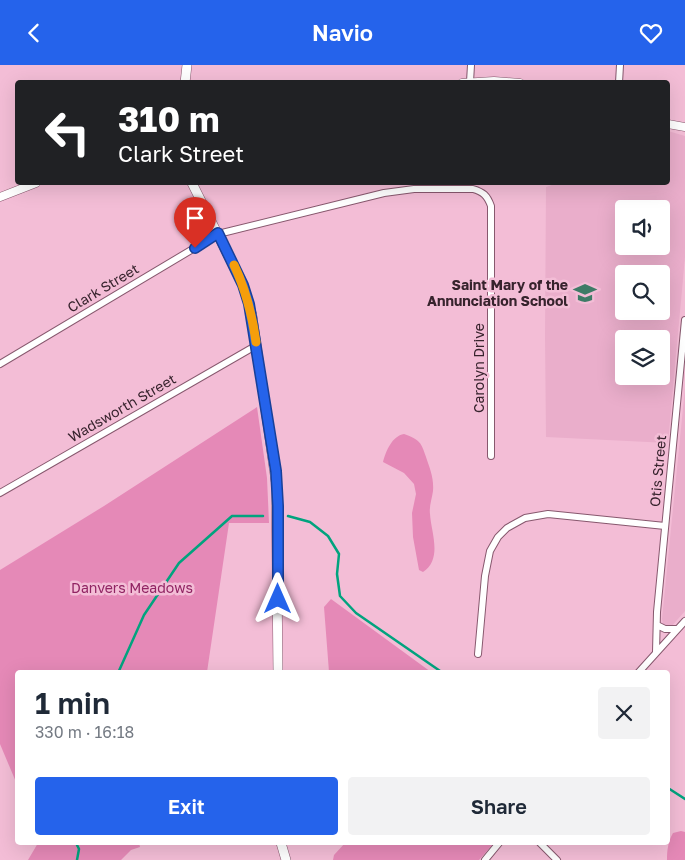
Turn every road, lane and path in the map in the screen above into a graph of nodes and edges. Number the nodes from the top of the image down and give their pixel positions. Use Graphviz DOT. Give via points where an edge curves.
graph roads {
  1 [pos="188,65"];
  2 [pos="471,65"];
  3 [pos="620,65"];
  4 [pos="186,80"];
  5 [pos="467,80"];
  6 [pos="619,80"];
  7 [pos="670,124"];
  8 [pos="685,127"];
  9 [pos="31,185"];
  10 [pos="193,185"];
  11 [pos="0,197"];
  12 [pos="218,233"];
  13 [pos="685,320"];
  14 [pos="256,345"];
  15 [pos="0,364"];
  16 [pos="492,456"];
  17 [pos="0,493"];
  18 [pos="665,526"];
  19 [pos="685,621"];
  20 [pos="657,625"];
  21 [pos="678,629"];
  22 [pos="656,652"];
  23 [pos="478,654"];
  24 [pos="278,670"];
  25 [pos="641,670"];
  26 [pos="282,845"];
  27 [pos="496,845"];
  28 [pos="542,845"];
  29 [pos="286,860"];
  30 [pos="485,860"];
  31 [pos="557,860"];
  1 -- 4 [label="main road"];
  2 -- 5 [label="street"];
  3 -- 6 [label="street"];
  7 -- 8 [label="street"];
  9 -- 11 [label="street"];
  10 -- 12 [label="main road"];
  12 -- 14 [label="main road" via="246,294"];
  12 -- 15 [label="street, Clark Street"];
  12 -- 16 [label="street, Carolyn Drive" via="384,193 434,188 482,192 489,200 491,215"];
  13 -- 18 [label="street, Otis Street"];
  14 -- 17 [label="street, Wadsworth Street"];
  14 -- 24 [label="main road" via="276,482"];
  18 -- 20 [label="street, Otis Street"];
  18 -- 23 [label="street" via="548,515 525,518 508,527 490,551"];
  19 -- 21 [label="street"];
  20 -- 21 [label="street" via="664,629"];
  20 -- 22 [label="street, Otis Street"];
  21 -- 22 [label="street"];
  22 -- 25 [label="street"];
  26 -- 29 [label="main road"];
  27 -- 30 [label="street"];
  28 -- 31 [label="street"];
}
